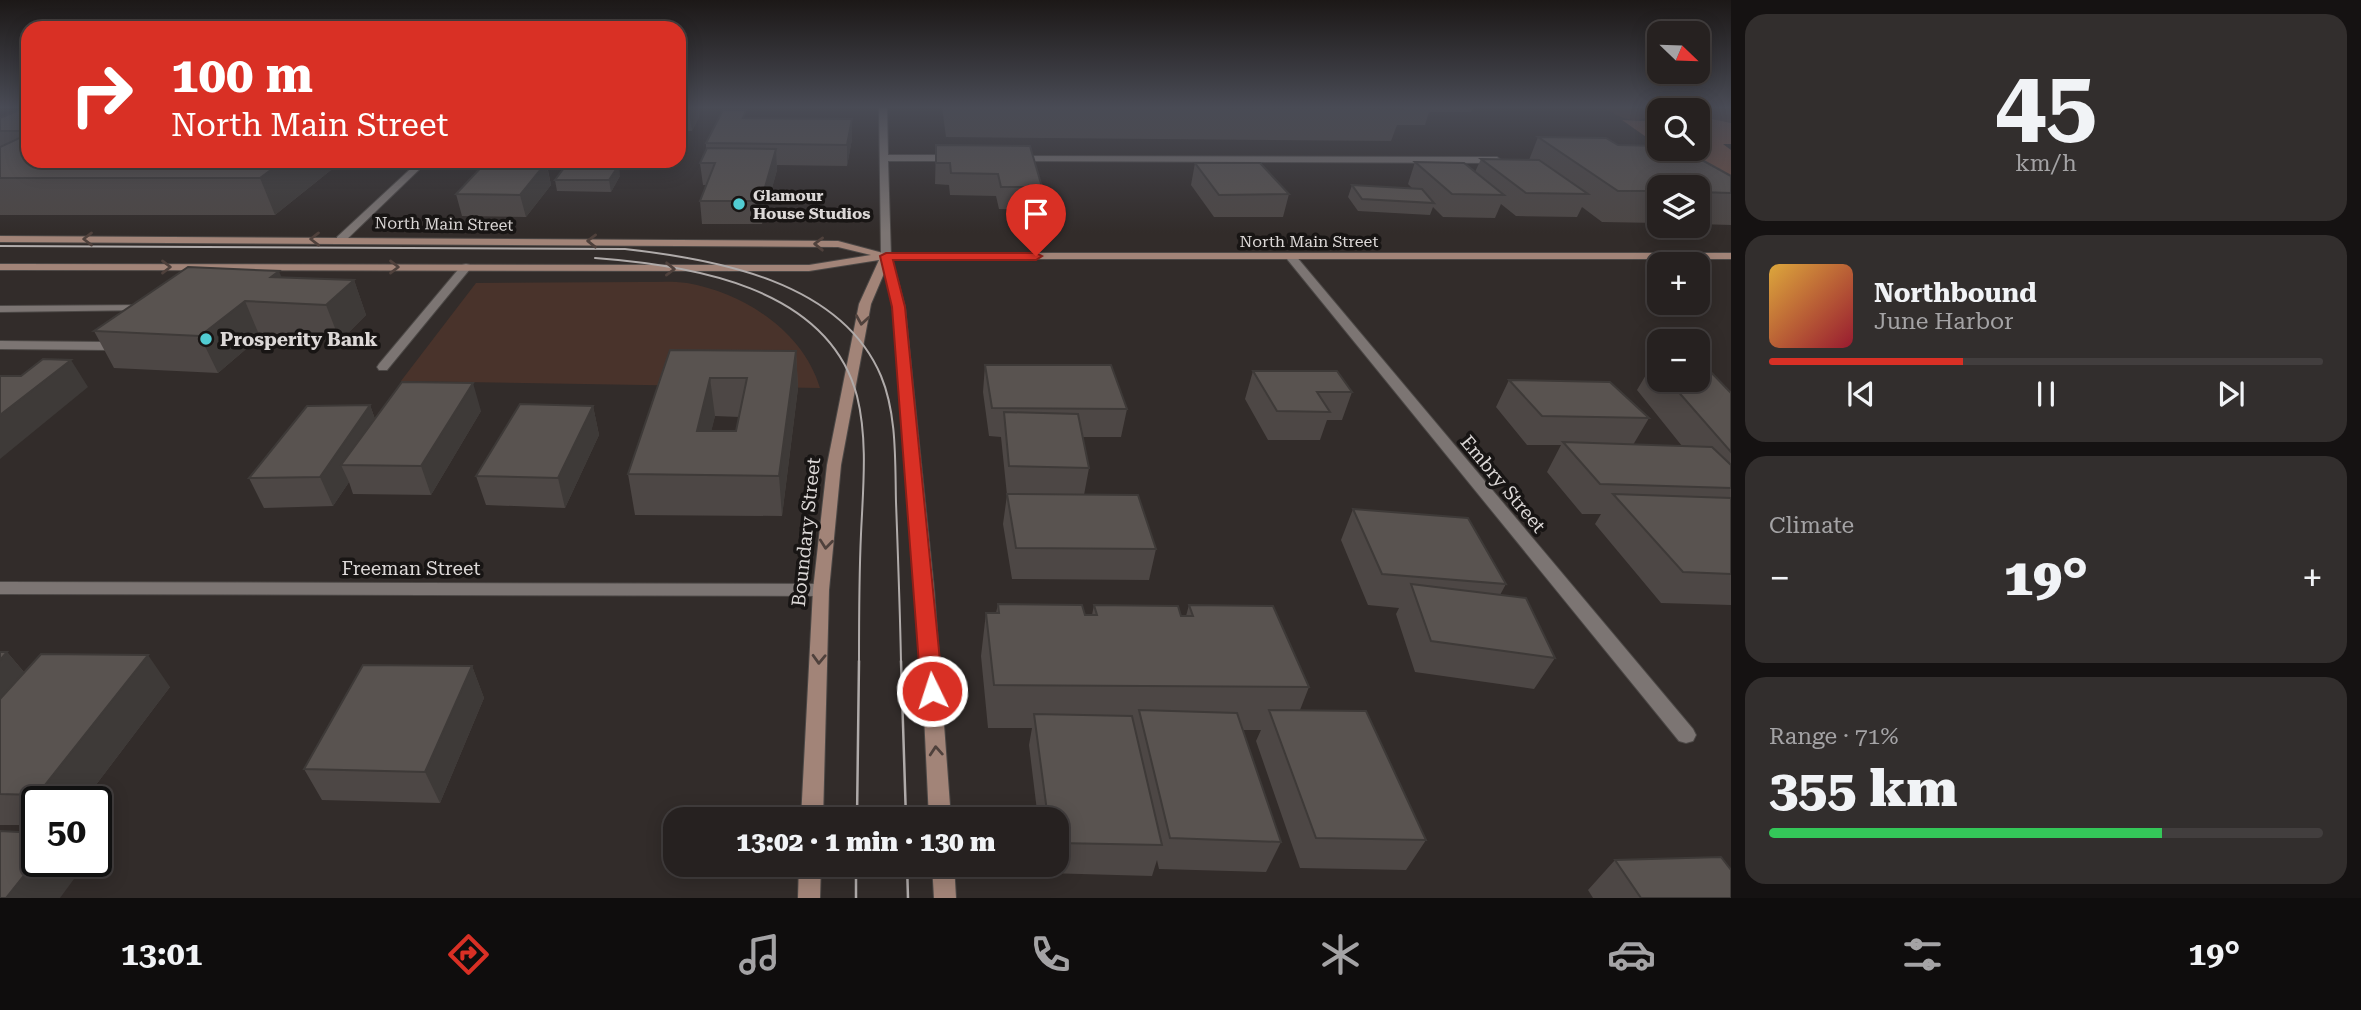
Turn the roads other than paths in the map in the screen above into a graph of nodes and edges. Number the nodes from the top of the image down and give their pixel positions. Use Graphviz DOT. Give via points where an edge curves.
graph roads {
  1 [pos="883,149"];
  2 [pos="883,158"];
  3 [pos="956,158"];
  4 [pos="997,158"];
  5 [pos="1506,160"];
  6 [pos="417,168"];
  7 [pos="0,239"];
  8 [pos="341,239"];
  9 [pos="886,256"];
  10 [pos="1731,256"];
  11 [pos="1291,257"];
  12 [pos="0,267"];
  13 [pos="216,267"];
  14 [pos="466,267"];
  15 [pos="196,283"];
  16 [pos="0,309"];
  17 [pos="156,315"];
  18 [pos="126,339"];
  19 [pos="0,345"];
  20 [pos="383,367"];
  21 [pos="0,588"];
  22 [pos="821,590"];
  23 [pos="1686,736"];
  24 [pos="812,807"];
  25 [pos="939,807"];
  26 [pos="810,877"];
  27 [pos="944,877"];
  28 [pos="809,898"];
  29 [pos="945,898"];
  1 -- 2 [label="street, Boundary Street"];
  2 -- 3 [label="street"];
  2 -- 9 [label="street, Boundary Street"];
  4 -- 5 [label="street"];
  6 -- 8 [label="street"];
  8 -- 7 [label="main road, North Main Street, one-way"];
  9 -- 8 [label="main road, North Main Street, one-way" via="838,244"];
  9 -- 11 [label="main road, North Main Street"];
  14 -- 9 [label="main road, North Main Street, one-way" via="809,268"];
  9 -- 22 [label="main road, Boundary Street, one-way" via="865,304 835,465"];
  25 -- 9 [label="main road, Boundary Street, one-way" via="926,589 899,307"];
  10 -- 11 [label="main road, North Main Street"];
  11 -- 23 [label="street, Embry Street"];
  12 -- 13 [label="main road, North Main Street, one-way"];
  13 -- 14 [label="main road, North Main Street, one-way"];
  13 -- 15 [label="street"];
  14 -- 20 [label="street"];
  16 -- 17 [label="street"];
  18 -- 19 [label="street" via="109,346"];
  21 -- 22 [label="street, Freeman Street"];
  22 -- 24 [label="main road, Boundary Street, one-way"];
  26 -- 28 [label="main road"];
  27 -- 29 [label="main road"];
}
